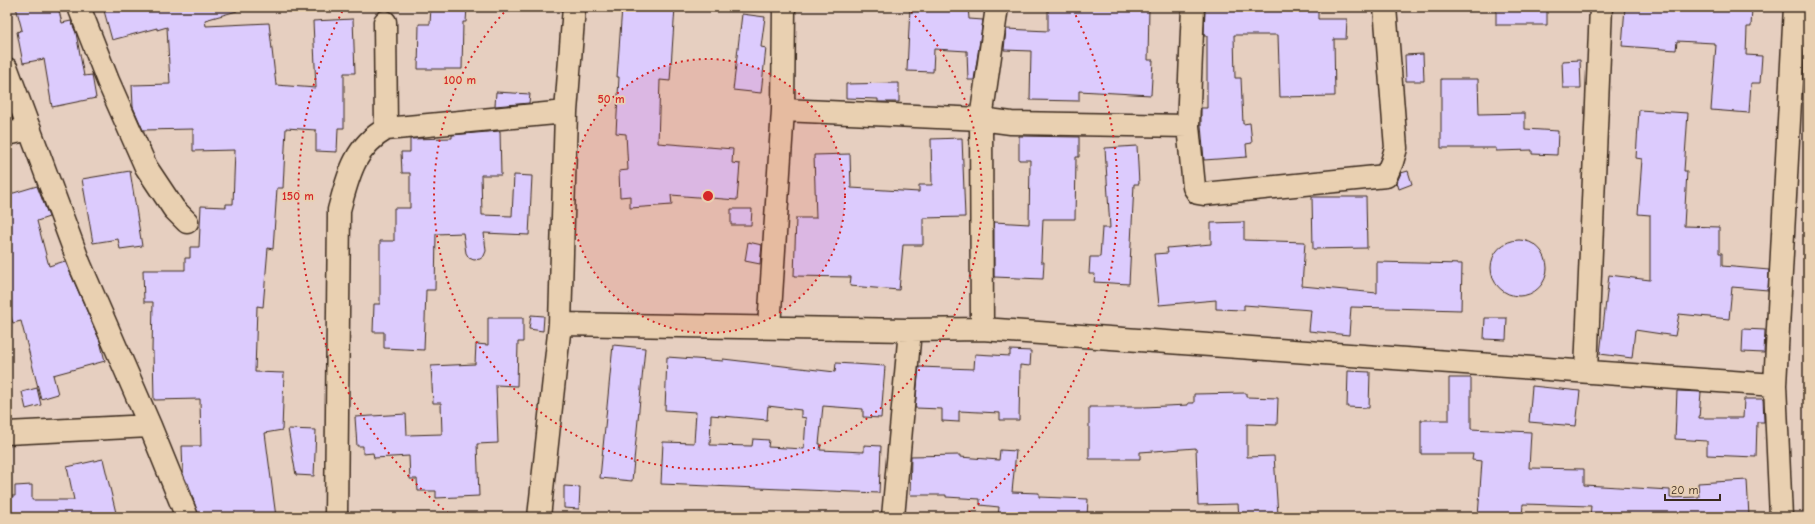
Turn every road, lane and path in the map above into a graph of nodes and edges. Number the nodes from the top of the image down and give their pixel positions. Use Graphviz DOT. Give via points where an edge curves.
graph roads {
  1 [pos="79,7"];
  2 [pos="574,7"];
  3 [pos="784,7"];
  4 [pos="997,7"];
  5 [pos="1193,7"];
  6 [pos="1385,7"];
  7 [pos="1601,7"];
  8 [pos="1795,7"];
  9 [pos="385,22"];
  10 [pos="7,69"];
  11 [pos="783,110"];
  12 [pos="566,112"];
  13 [pos="981,119"];
  14 [pos="1188,126"];
  15 [pos="30,128"];
  16 [pos="386,129"];
  17 [pos="7,134"];
  18 [pos="187,222"];
  19 [pos="560,324"];
  20 [pos="769,327"];
  21 [pos="982,329"];
  22 [pos="910,330"];
  23 [pos="1586,371"];
  24 [pos="1775,386"];
  25 [pos="150,426"];
  26 [pos="7,433"];
  27 [pos="188,517"];
  28 [pos="336,517"];
  29 [pos="539,517"];
  30 [pos="893,517"];
  31 [pos="1781,517"];
  1 -- 18 [label="street" via="108,81 146,166 174,209"];
  2 -- 12 [label="street"];
  3 -- 11 [label="street"];
  4 -- 13 [label="street"];
  5 -- 14 [label="street"];
  6 -- 14 [label="street" via="1396,148 1386,176 1198,193 1194,187"];
  7 -- 23 [label="street"];
  8 -- 24 [label="street"];
  9 -- 16 [label="street"];
  10 -- 15 [label="street"];
  11 -- 13 [label="street"];
  11 -- 20 [label="street"];
  12 -- 16 [label="street"];
  12 -- 19 [label="street"];
  13 -- 14 [label="street" via="1011,123"];
  13 -- 21 [label="street"];
  15 -- 17 [label="street"];
  15 -- 25 [label="street" via="80,265"];
  16 -- 28 [label="street" via="376,134 364,146 353,166 339,210"];
  19 -- 20 [label="street"];
  19 -- 29 [label="street"];
  20 -- 22 [label="street"];
  21 -- 22 [label="street"];
  21 -- 23 [label="street"];
  22 -- 30 [label="street"];
  23 -- 24 [label="street"];
  24 -- 31 [label="street"];
  25 -- 26 [label="street"];
  25 -- 27 [label="street"];
}
